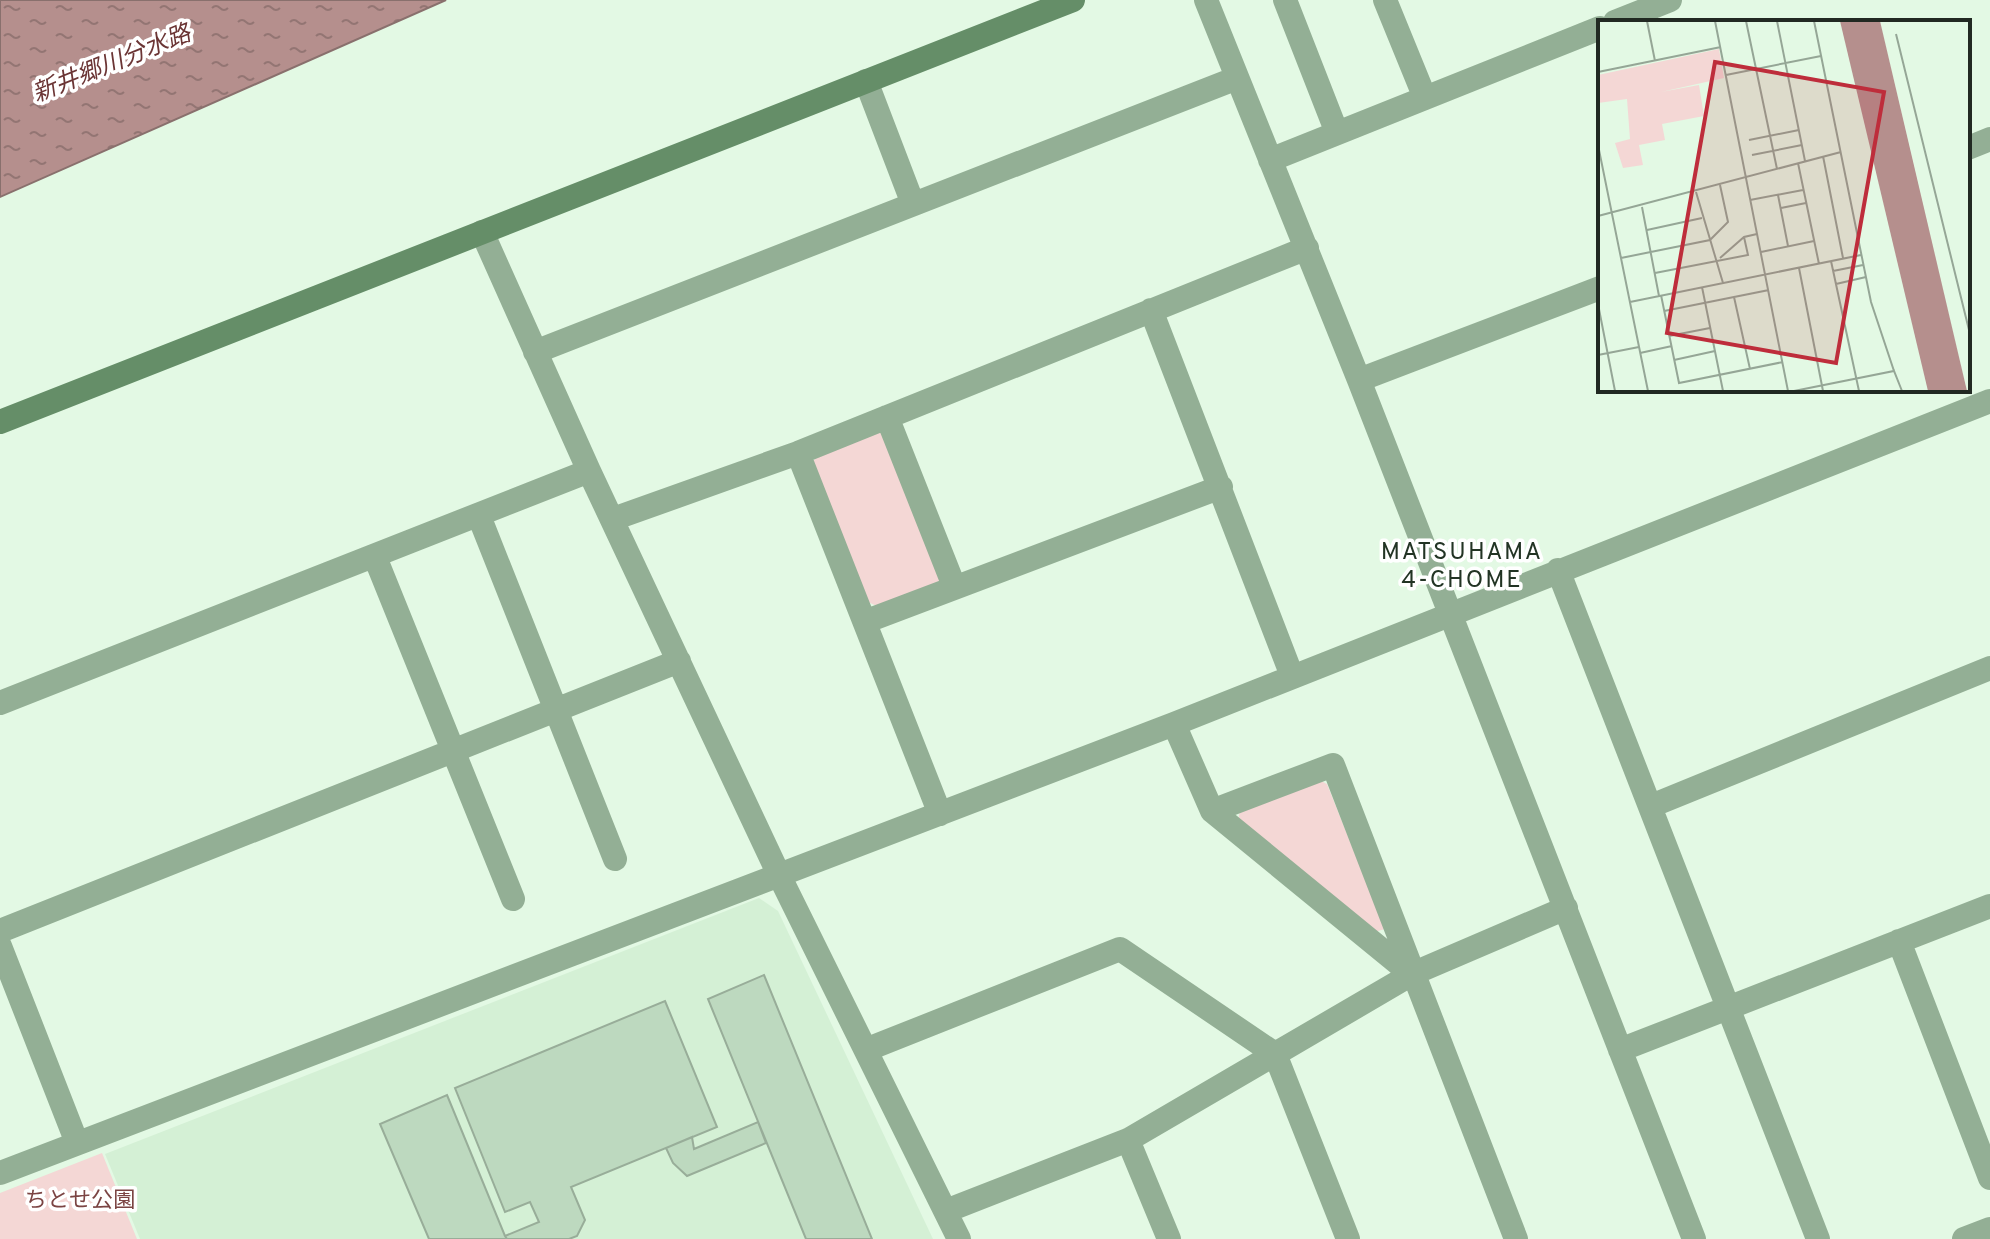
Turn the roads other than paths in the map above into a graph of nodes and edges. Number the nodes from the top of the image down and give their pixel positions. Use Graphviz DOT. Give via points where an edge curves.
graph roads {
  1 [pos="1073,0"];
  2 [pos="1206,0"];
  3 [pos="1285,0"];
  4 [pos="1385,0"];
  5 [pos="1670,0"];
  6 [pos="1620,20"];
  7 [pos="1598,29"];
  8 [pos="1237,78"];
  9 [pos="866,81"];
  10 [pos="1425,98"];
  11 [pos="1337,133"];
  12 [pos="1990,139"];
  13 [pos="1970,147"];
  14 [pos="1270,160"];
  15 [pos="913,204"];
  16 [pos="482,232"];
  17 [pos="1307,248"];
  18 [pos="1598,289"];
  19 [pos="1151,310"];
  20 [pos="535,352"];
  21 [pos="1359,380"];
  22 [pos="1990,401"];
  23 [pos="887,417"];
  24 [pos="0,422"];
  25 [pos="798,453"];
  26 [pos="589,471"];
  27 [pos="1221,487"];
  28 [pos="479,516"];
  29 [pos="613,519"];
  30 [pos="375,557"];
  31 [pos="1558,570"];
  32 [pos="954,586"];
  33 [pos="1449,615"];
  34 [pos="867,621"];
  35 [pos="679,661"];
  36 [pos="1990,668"];
  37 [pos="1292,676"];
  38 [pos="0,703"];
  39 [pos="555,711"];
  40 [pos="1174,724"];
  41 [pos="454,750"];
  42 [pos="1651,806"];
  43 [pos="1212,811"];
  44 [pos="940,814"];
  45 [pos="615,859"];
  46 [pos="779,875"];
  47 [pos="513,899"];
  48 [pos="1990,906"];
  49 [pos="1566,908"];
  50 [pos="0,931"];
  51 [pos="1899,941"];
  52 [pos="0,946"];
  53 [pos="1412,974"];
  54 [pos="1729,1006"];
  55 [pos="868,1049"];
  56 [pos="1620,1050"];
  57 [pos="1275,1054"];
  58 [pos="1128,1140"];
  59 [pos="77,1143"];
  60 [pos="0,1173"];
  61 [pos="1990,1178"];
  62 [pos="946,1211"];
  63 [pos="1990,1229"];
  64 [pos="959,1239"];
  65 [pos="1169,1239"];
  66 [pos="1348,1239"];
  67 [pos="1516,1239"];
  68 [pos="1694,1239"];
  69 [pos="1818,1239"];
  70 [pos="1964,1239"];
  1 -- 9 [label="street"];
  2 -- 8 [label="street"];
  3 -- 11 [label="street"];
  4 -- 10 [label="street"];
  5 -- 6 [label="street"];
  7 -- 10 [label="street"];
  8 -- 14 [label="street"];
  8 -- 15 [label="street"];
  9 -- 15 [label="street"];
  9 -- 16 [label="street"];
  10 -- 11 [label="street"];
  11 -- 14 [label="street"];
  12 -- 13 [label="street"];
  14 -- 17 [label="street"];
  15 -- 20 [label="street"];
  16 -- 20 [label="street"];
  16 -- 24 [label="street"];
  17 -- 19 [label="street"];
  17 -- 21 [label="street"];
  18 -- 21 [label="street"];
  19 -- 23 [label="street"];
  19 -- 27 [label="street"];
  20 -- 26 [label="street"];
  21 -- 33 [label="street"];
  22 -- 31 [label="street"];
  23 -- 25 [label="street"];
  23 -- 32 [label="street"];
  25 -- 29 [label="street"];
  25 -- 34 [label="street"];
  26 -- 28 [label="street"];
  26 -- 29 [label="street"];
  27 -- 32 [label="street"];
  27 -- 37 [label="street"];
  28 -- 30 [label="street"];
  28 -- 39 [label="street"];
  29 -- 35 [label="street"];
  30 -- 38 [label="street"];
  30 -- 41 [label="street"];
  31 -- 33 [label="street"];
  31 -- 42 [label="street"];
  32 -- 34 [label="street"];
  33 -- 37 [label="street"];
  33 -- 49 [label="street"];
  34 -- 44 [label="street"];
  35 -- 39 [label="street"];
  35 -- 46 [label="street"];
  36 -- 42 [label="street"];
  37 -- 40 [label="street"];
  39 -- 41 [label="street"];
  39 -- 45 [label="street"];
  40 -- 43 [label="street"];
  40 -- 44 [label="street"];
  41 -- 47 [label="street"];
  41 -- 50 [label="street"];
  42 -- 54 [label="street"];
  43 -- 53 [label="street"];
  43 -- 53 [label="street" via="1333,765"];
  44 -- 46 [label="street"];
  46 -- 55 [label="street"];
  46 -- 59 [label="street"];
  48 -- 51 [label="street"];
  49 -- 53 [label="street"];
  49 -- 56 [label="street"];
  51 -- 54 [label="street"];
  51 -- 61 [label="street"];
  52 -- 59 [label="street"];
  53 -- 57 [label="street"];
  53 -- 67 [label="street"];
  54 -- 56 [label="street"];
  54 -- 69 [label="street"];
  55 -- 57 [label="street" via="1120,949"];
  55 -- 62 [label="street"];
  56 -- 68 [label="street"];
  57 -- 58 [label="street"];
  57 -- 66 [label="street"];
  58 -- 62 [label="street"];
  58 -- 65 [label="street"];
  59 -- 60 [label="street"];
  62 -- 64 [label="street"];
  63 -- 70 [label="street"];
}
